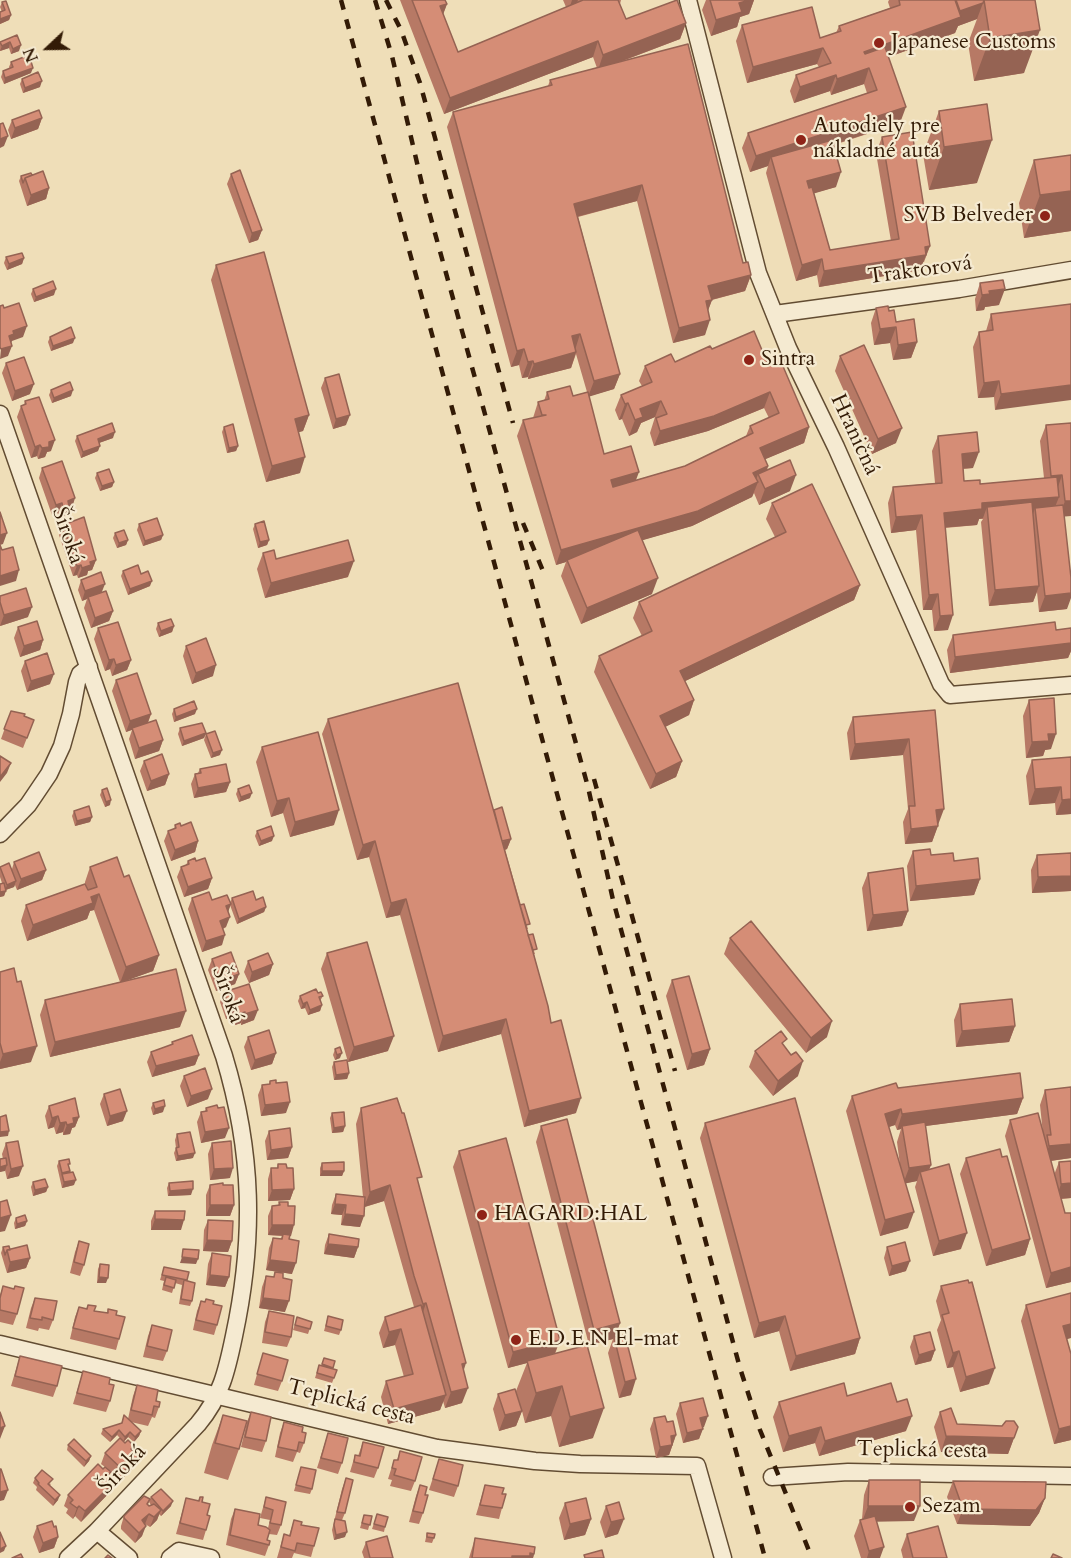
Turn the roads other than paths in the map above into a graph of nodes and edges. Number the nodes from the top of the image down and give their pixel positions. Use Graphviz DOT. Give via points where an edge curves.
graph roads {
  1 [pos="688,0"];
  2 [pos="1071,270"];
  3 [pos="775,314"];
  4 [pos="0,414"];
  5 [pos="89,667"];
  6 [pos="1071,685"];
  7 [pos="0,834"];
  8 [pos="0,1344"];
  9 [pos="219,1394"];
  10 [pos="1071,1476"];
  11 [pos="772,1477"];
  12 [pos="97,1530"];
  13 [pos="68,1558"];
  14 [pos="129,1558"];
  15 [pos="170,1558"];
  16 [pos="211,1558"];
  17 [pos="723,1558"];
  1 -- 3 [label="street, Hraničná" via="758,273"];
  2 -- 3 [label="street, Traktorová"];
  3 -- 6 [label="street, Hraničná" via="941,684 950,695"];
  4 -- 5 [label="street, Široká"];
  5 -- 7 [label="street" via="77,682 62,746 49,774 28,805"];
  5 -- 9 [label="street, Široká" via="224,1056 242,1126 248,1189 247,1248 237,1322"];
  8 -- 9 [label="street, Teplická cesta"];
  9 -- 12 [label="street, Široká" via="198,1424"];
  9 -- 17 [label="street, Teplická cesta" via="437,1448 486,1456 580,1464 697,1466"];
  10 -- 11 [label="street, Teplická cesta" via="848,1472"];
  12 -- 13 [label="street, Široká"];
  12 -- 14 [label="street"];
  15 -- 16 [label="street" via="179,1551"];
}
